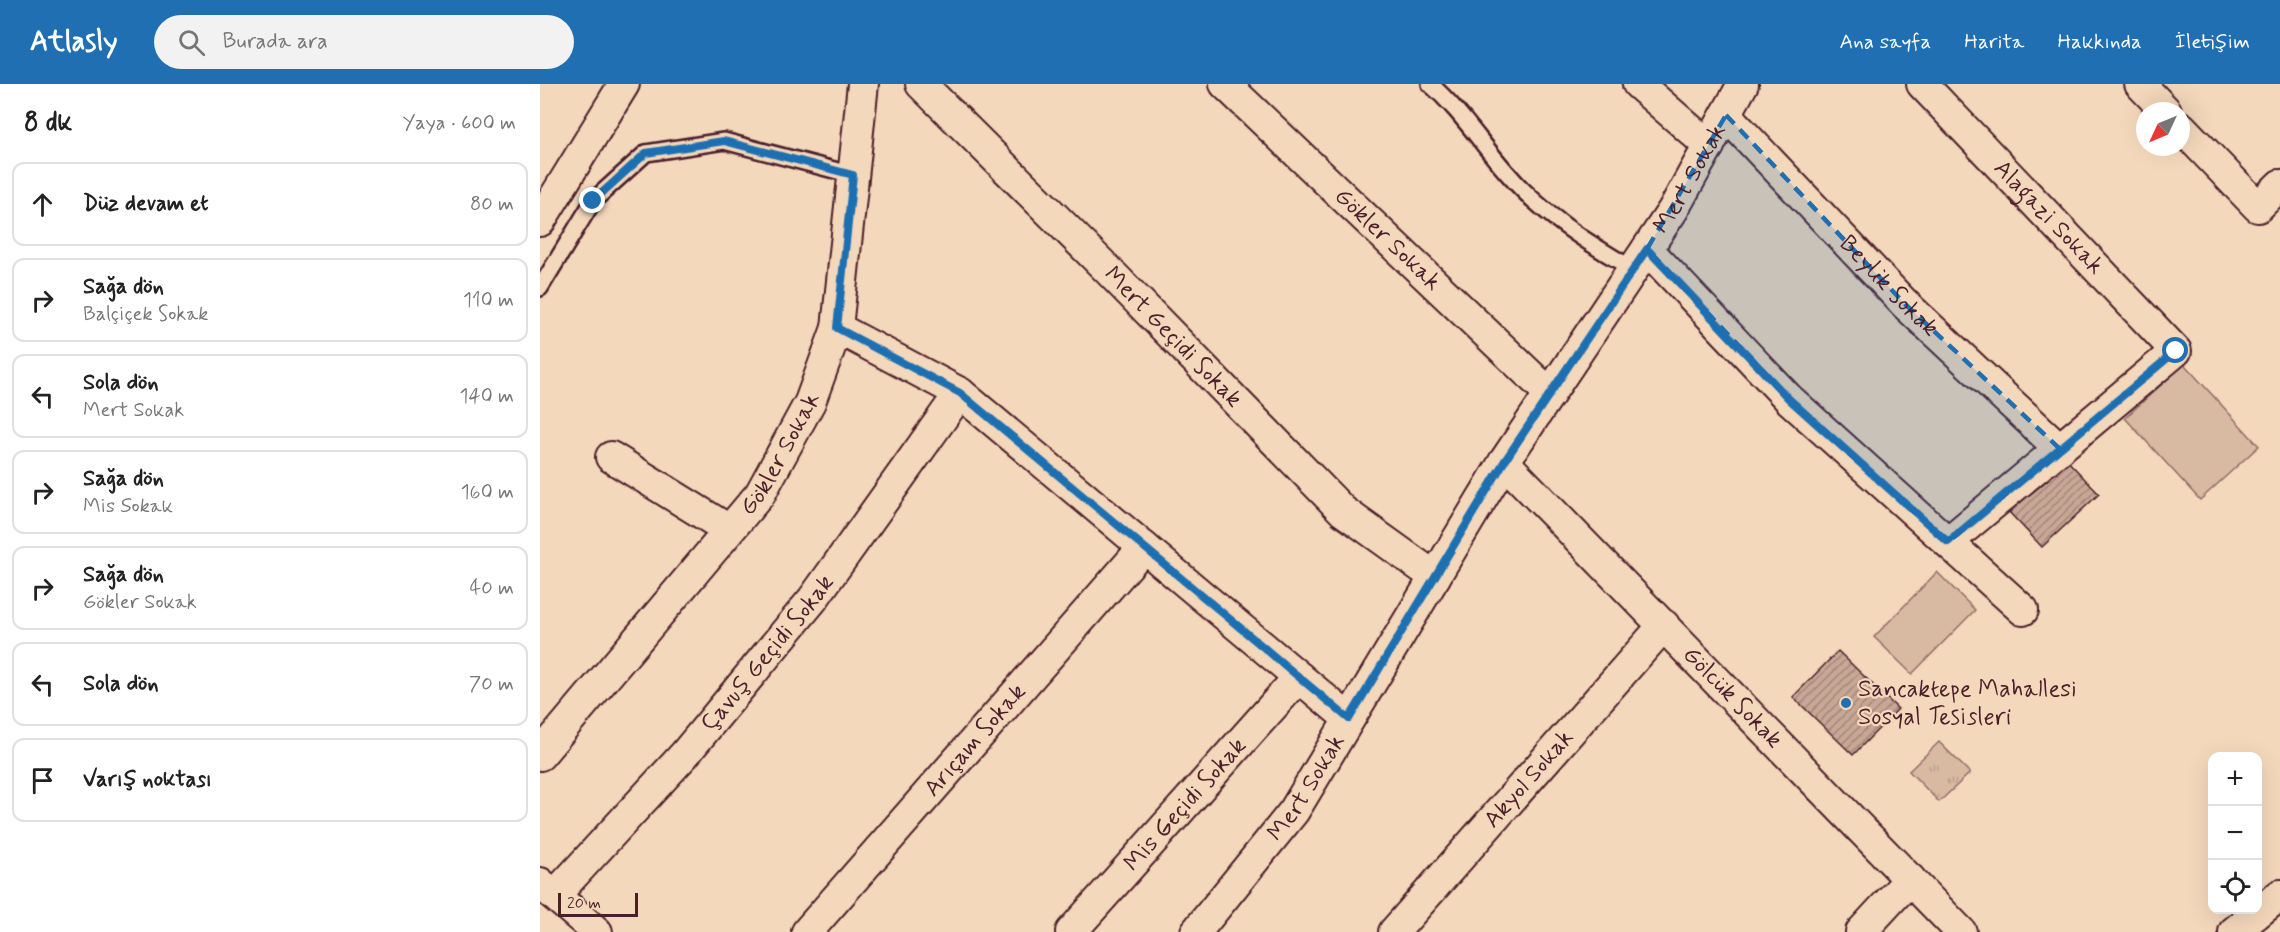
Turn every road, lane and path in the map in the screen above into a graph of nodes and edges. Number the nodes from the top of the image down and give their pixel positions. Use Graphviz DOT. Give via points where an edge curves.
graph roads {
  1 [pos="624,84"];
  2 [pos="862,84"];
  3 [pos="921,84"];
  4 [pos="1225,84"];
  5 [pos="1430,84"];
  6 [pos="1638,84"];
  7 [pos="1743,84"];
  8 [pos="1922,84"];
  9 [pos="2140,84"];
  10 [pos="2157,102"];
  11 [pos="1726,116"];
  12 [pos="2190,136"];
  13 [pos="1709,146"];
  14 [pos="853,175"];
  15 [pos="2280,186"];
  16 [pos="540,221"];
  17 [pos="1640,259"];
  18 [pos="540,288"];
  19 [pos="837,328"];
  20 [pos="960,393"];
  21 [pos="1550,394"];
  22 [pos="2060,449"];
  23 [pos="611,457"];
  24 [pos="1504,462"];
  25 [pos="729,530"];
  26 [pos="1948,542"];
  27 [pos="1144,547"];
  28 [pos="1435,577"];
  29 [pos="2024,610"];
  30 [pos="1664,625"];
  31 [pos="1299,677"];
  32 [pos="1349,719"];
  33 [pos="540,755"];
  34 [pos="1910,879"];
  35 [pos="547,889"];
  36 [pos="2280,896"];
  37 [pos="597,932"];
  38 [pos="807,932"];
  39 [pos="1071,932"];
  40 [pos="1196,932"];
  41 [pos="1394,932"];
  42 [pos="1861,932"];
  43 [pos="1961,932"];
  44 [pos="2234,932"];
  1 -- 16 [label="street"];
  2 -- 14 [label="street, Gökler Sokak"];
  3 -- 28 [label="street, Mert Geçidi Sokak" via="1343,511"];
  4 -- 21 [label="street, Gökler Sokak"];
  5 -- 17 [label="lane" via="1534,201 1600,251"];
  6 -- 13 [label="street"];
  7 -- 11 [label="street, Mert Sokak"];
  8 -- 22 [label="street, Alagazi Sokak" via="2176,351"];
  9 -- 10 [label="street"];
  11 -- 13 [label="street, Mert Sokak"];
  11 -- 22 [label="street, Beylik Sokak" via="1905,304"];
  12 -- 15 [label="street" via="2258,207"];
  13 -- 17 [label="street, Mert Sokak"];
  14 -- 18 [label="lane" via="724,141 646,153 593,201"];
  14 -- 19 [label="street, Gökler Sokak"];
  17 -- 21 [label="street, Mert Sokak"];
  17 -- 26 [label="street"];
  19 -- 20 [label="street"];
  19 -- 25 [label="street, Gökler Sokak" via="795,434 760,494"];
  20 -- 27 [label="street"];
  20 -- 35 [label="street, Çavuş Geçidi Sokak" via="806,608 684,755"];
  21 -- 24 [label="street, Mert Sokak"];
  22 -- 26 [label="street"];
  23 -- 25 [label="street"];
  24 -- 28 [label="street, Mert Sokak"];
  24 -- 30 [label="street, Gölcük Sokak"];
  25 -- 33 [label="street, Gökler Sokak"];
  26 -- 29 [label="street"];
  27 -- 31 [label="street"];
  27 -- 38 [label="street, Arıçam Sokak"];
  28 -- 32 [label="street, Mert Sokak"];
  30 -- 34 [label="street, Gölcük Sokak"];
  30 -- 41 [label="street, Akyol Sokak"];
  31 -- 32 [label="street"];
  31 -- 39 [label="street, Mis Geçidi Sokak"];
  32 -- 40 [label="street, Mert Sokak" via="1294,811"];
  34 -- 42 [label="street"];
  34 -- 43 [label="street, Gölcük Sokak"];
  35 -- 37 [label="street"];
  36 -- 44 [label="street"];
}
